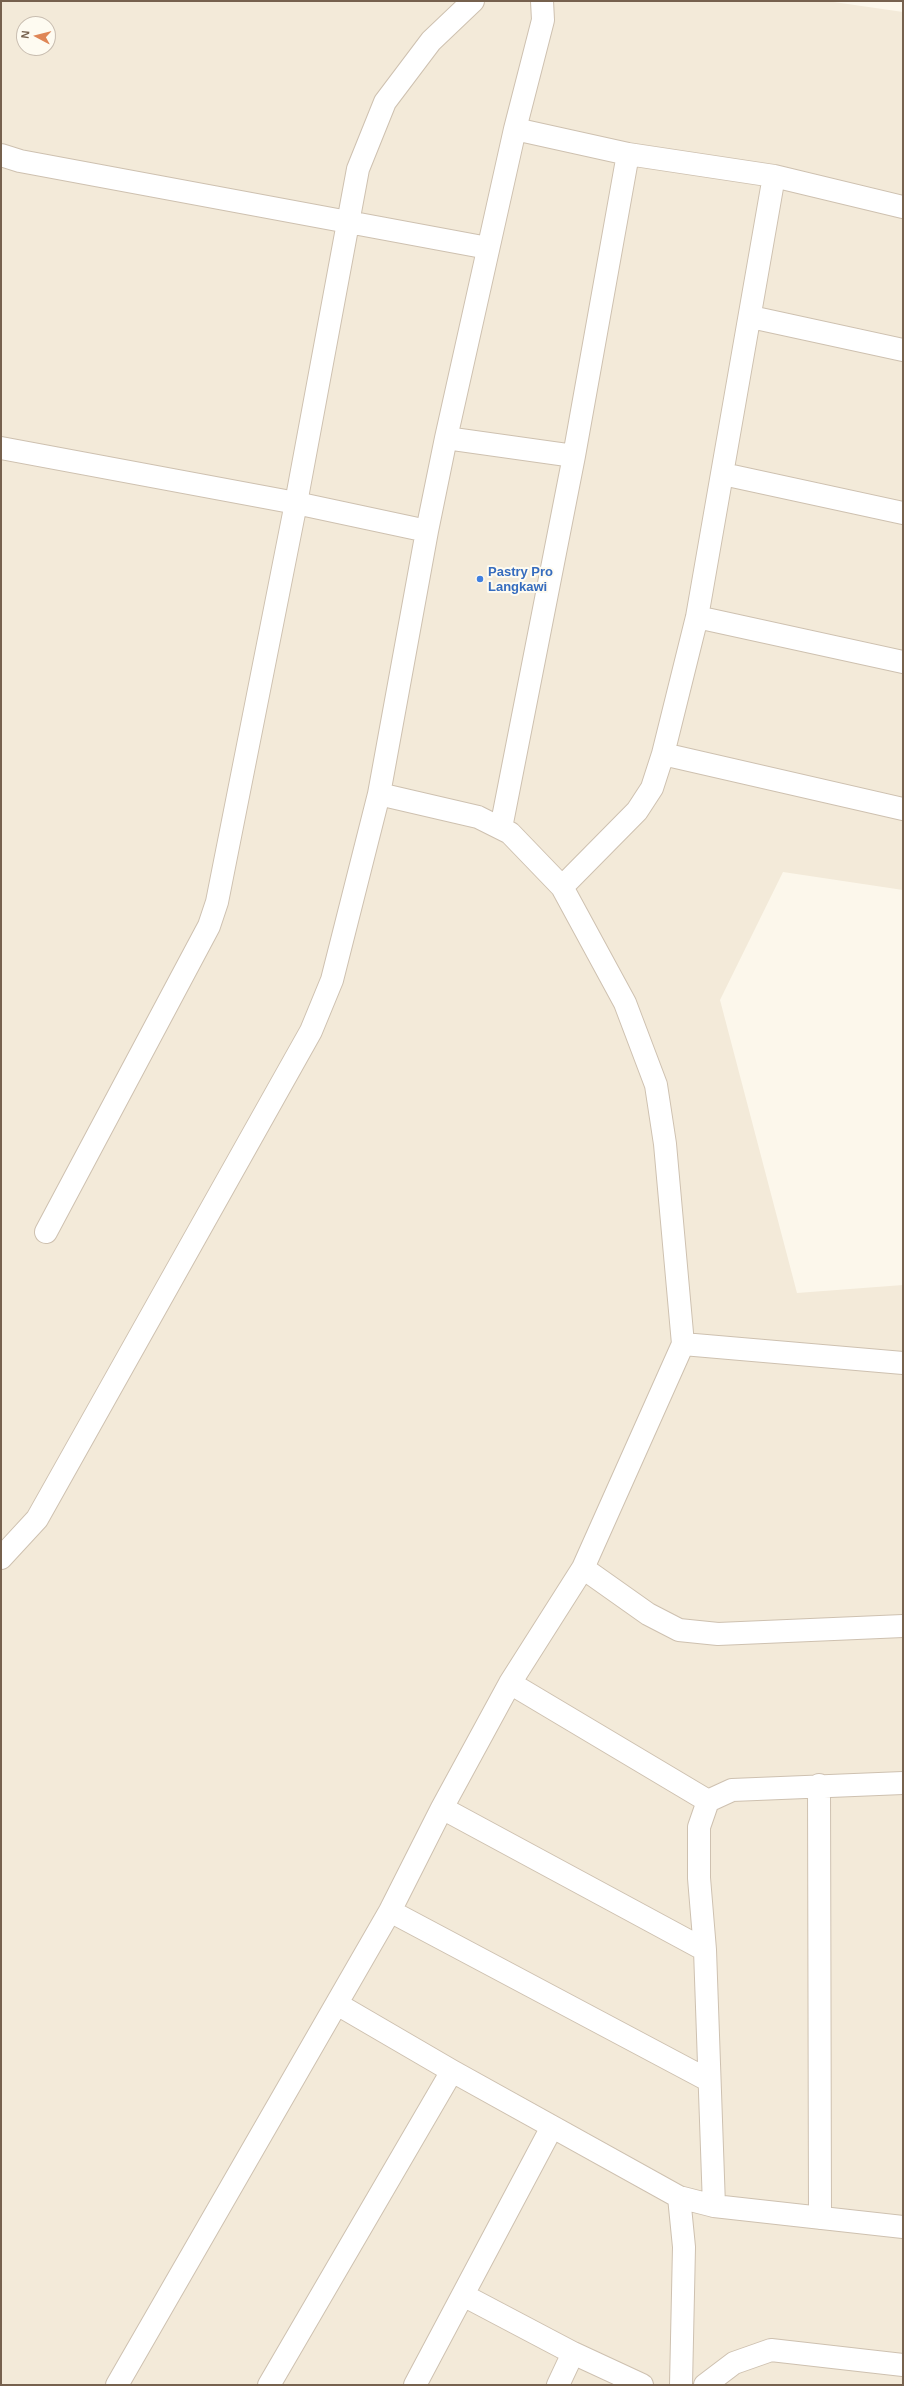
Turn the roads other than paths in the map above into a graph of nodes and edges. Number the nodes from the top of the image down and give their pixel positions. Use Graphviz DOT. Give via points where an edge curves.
graph roads {
  1 [pos="473,1"];
  2 [pos="542,1"];
  3 [pos="515,129"];
  4 [pos="628,154"];
  5 [pos="1,155"];
  6 [pos="774,176"];
  7 [pos="903,207"];
  8 [pos="348,222"];
  9 [pos="488,248"];
  10 [pos="751,317"];
  11 [pos="903,350"];
  12 [pos="446,438"];
  13 [pos="1,448"];
  14 [pos="574,456"];
  15 [pos="723,474"];
  16 [pos="296,502"];
  17 [pos="903,512"];
  18 [pos="427,531"];
  19 [pos="697,617"];
  20 [pos="903,662"];
  21 [pos="663,754"];
  22 [pos="379,794"];
  23 [pos="903,810"];
  24 [pos="501,828"];
  25 [pos="562,887"];
  26 [pos="46,1232"];
  27 [pos="683,1344"];
  28 [pos="903,1363"];
  29 [pos="1,1558"];
  30 [pos="583,1568"];
  31 [pos="903,1626"];
  32 [pos="510,1683"];
  33 [pos="903,1783"];
  34 [pos="819,1785"];
  35 [pos="708,1801"];
  36 [pos="442,1808"];
  37 [pos="390,1911"];
  38 [pos="705,1950"];
  39 [pos="337,2004"];
  40 [pos="452,2071"];
  41 [pos="708,2080"];
  42 [pos="552,2127"];
  43 [pos="679,2197"];
  44 [pos="714,2206"];
  45 [pos="820,2218"];
  46 [pos="903,2227"];
  47 [pos="463,2295"];
  48 [pos="573,2353"];
  49 [pos="903,2364"];
  50 [pos="117,2385"];
  51 [pos="269,2385"];
  52 [pos="415,2385"];
  53 [pos="558,2385"];
  54 [pos="642,2385"];
  55 [pos="681,2385"];
  56 [pos="705,2385"];
  1 -- 8 [label="street" via="431,41 385,102 358,169"];
  2 -- 3 [label="street" via="543,20"];
  3 -- 4 [label="street"];
  3 -- 9 [label="street"];
  4 -- 6 [label="street"];
  4 -- 14 [label="street"];
  5 -- 8 [label="street" via="20,161"];
  6 -- 7 [label="street"];
  6 -- 10 [label="street"];
  8 -- 9 [label="street"];
  8 -- 16 [label="street"];
  9 -- 12 [label="street"];
  10 -- 11 [label="street"];
  10 -- 15 [label="street"];
  12 -- 14 [label="street"];
  12 -- 18 [label="street"];
  13 -- 16 [label="street"];
  14 -- 24 [label="street"];
  15 -- 17 [label="street"];
  15 -- 19 [label="street"];
  16 -- 18 [label="street"];
  16 -- 26 [label="street" via="216,902 209,926"];
  18 -- 22 [label="street"];
  19 -- 20 [label="street"];
  19 -- 21 [label="street"];
  21 -- 23 [label="street"];
  21 -- 25 [label="street" via="652,788 637,811"];
  22 -- 24 [label="street" via="478,817"];
  22 -- 29 [label="street" via="332,980 311,1031 37,1519"];
  24 -- 25 [label="street" via="510,833"];
  25 -- 27 [label="street" via="625,1003 656,1085 666,1144"];
  27 -- 28 [label="street"];
  27 -- 30 [label="street"];
  30 -- 31 [label="street" via="648,1614 680,1630 718,1634"];
  30 -- 32 [label="street"];
  32 -- 35 [label="street"];
  32 -- 36 [label="street"];
  33 -- 34 [label="street"];
  34 -- 35 [label="street" via="732,1790"];
  34 -- 45 [label="street"];
  35 -- 38 [label="street" via="699,1827 699,1878"];
  36 -- 37 [label="street"];
  36 -- 38 [label="street"];
  37 -- 39 [label="street"];
  37 -- 41 [label="street"];
  38 -- 41 [label="street"];
  39 -- 40 [label="street"];
  39 -- 50 [label="street"];
  40 -- 42 [label="street"];
  40 -- 51 [label="street"];
  41 -- 44 [label="street"];
  42 -- 43 [label="street"];
  42 -- 47 [label="street"];
  43 -- 44 [label="street"];
  43 -- 55 [label="street" via="684,2247"];
  44 -- 45 [label="street"];
  45 -- 46 [label="street"];
  47 -- 48 [label="street"];
  47 -- 52 [label="street"];
  48 -- 53 [label="street"];
  48 -- 54 [label="street"];
  49 -- 56 [label="street" via="771,2350 734,2363"];
}
